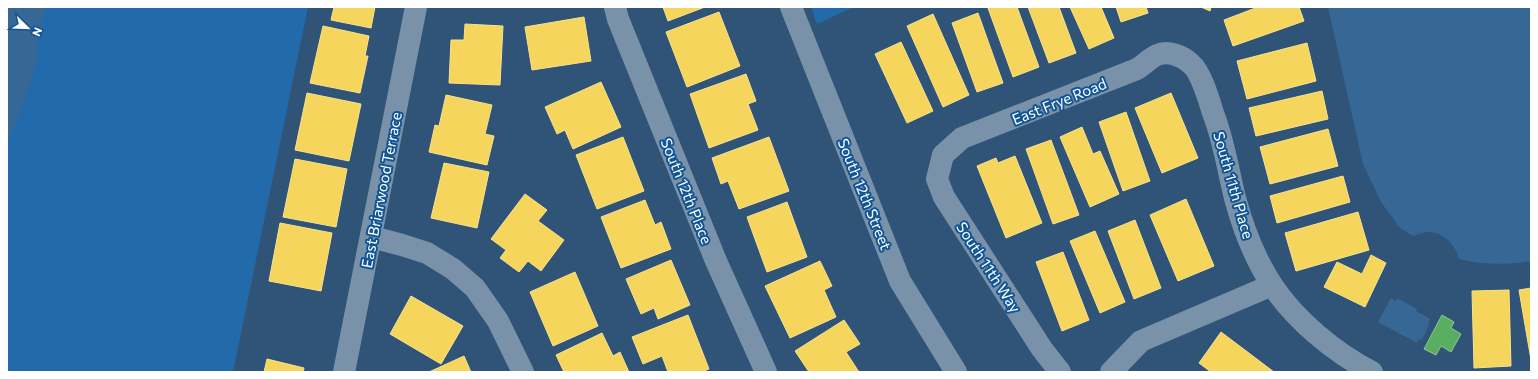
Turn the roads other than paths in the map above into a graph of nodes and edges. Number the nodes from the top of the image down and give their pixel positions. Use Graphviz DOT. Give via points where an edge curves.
graph roads {
  1 [pos="416,7"];
  2 [pos="615,7"];
  3 [pos="791,7"];
  4 [pos="1178,54"];
  5 [pos="943,155"];
  6 [pos="372,238"];
  7 [pos="1272,285"];
  8 [pos="1346,366"];
  9 [pos="344,372"];
  10 [pos="523,372"];
  11 [pos="766,372"];
  12 [pos="956,372"];
  13 [pos="1060,372"];
  14 [pos="1111,372"];
  15 [pos="1371,372"];
  1 -- 6 [label="street, East Briarwood Terrace"];
  2 -- 11 [label="street, South 12th Place" via="716,261"];
  3 -- 12 [label="street, South 12th Street" via="900,282"];
  4 -- 5 [label="street, East Frye Road" via="1158,54 1137,69 962,138"];
  4 -- 7 [label="street, South 11th Place" via="1192,64 1201,80 1219,129 1235,199 1251,245"];
  5 -- 13 [label="street, South 11th Way" via="937,179 944,197 1042,349"];
  6 -- 9 [label="street, East Briarwood Terrace"];
  6 -- 10 [label="street" via="427,253 453,269 475,288 498,321"];
  7 -- 8 [label="street, South 11th Place" via="1295,314 1326,342"];
  7 -- 14 [label="street" via="1141,341"];
  8 -- 15 [label="street, South 11th Place"];
}
